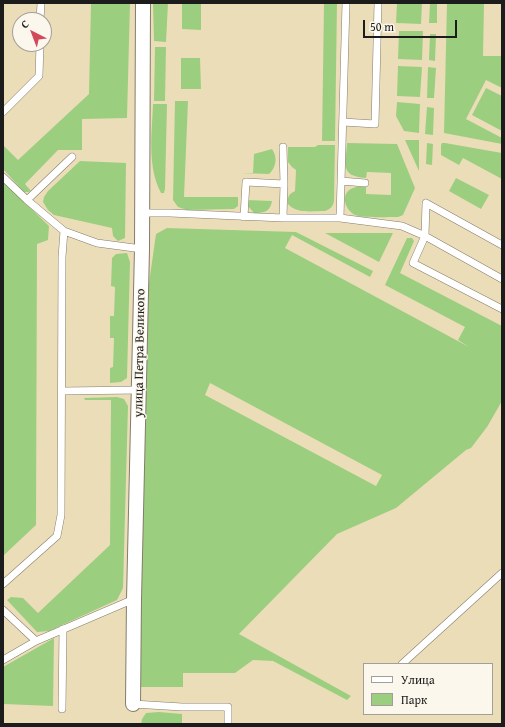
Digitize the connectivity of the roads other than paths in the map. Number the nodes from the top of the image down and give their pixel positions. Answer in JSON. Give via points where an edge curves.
{"nodes":[{"id":1,"x":143,"y":3,"type":"edge"},
{"id":2,"x":346,"y":3,"type":"edge"},
{"id":3,"x":378,"y":3,"type":"edge"},
{"id":4,"x":40,"y":52,"type":"edge"},
{"id":5,"x":3,"y":112,"type":"edge"},
{"id":6,"x":343,"y":122,"type":"junction"},
{"id":7,"x":284,"y":147,"type":"dead end"},
{"id":8,"x":72,"y":157,"type":"dead end"},
{"id":9,"x":3,"y":177,"type":"edge"},
{"id":10,"x":341,"y":181,"type":"junction"},
{"id":11,"x":365,"y":183,"type":"dead end"},
{"id":12,"x":284,"y":184,"type":"junction"},
{"id":13,"x":27,"y":200,"type":"junction"},
{"id":14,"x":142,"y":213,"type":"junction"},
{"id":15,"x":244,"y":217,"type":"junction"},
{"id":16,"x":283,"y":218,"type":"junction"},
{"id":17,"x":340,"y":218,"type":"junction"},
{"id":18,"x":64,"y":231,"type":"junction"},
{"id":19,"x":425,"y":236,"type":"junction"},
{"id":20,"x":502,"y":245,"type":"edge"},
{"id":21,"x":142,"y":249,"type":"junction"},
{"id":22,"x":502,"y":279,"type":"edge"},
{"id":23,"x":502,"y":309,"type":"edge"},
{"id":24,"x":140,"y":390,"type":"junction"},
{"id":25,"x":62,"y":391,"type":"junction"},
{"id":26,"x":502,"y":573,"type":"edge"},
{"id":27,"x":3,"y":584,"type":"edge"},
{"id":28,"x":134,"y":599,"type":"junction"},
{"id":29,"x":3,"y":610,"type":"edge"},
{"id":30,"x":63,"y":629,"type":"junction"},
{"id":31,"x":36,"y":641,"type":"junction"},
{"id":32,"x":3,"y":660,"type":"edge"},
{"id":33,"x":403,"y":663,"type":"edge"},
{"id":34,"x":133,"y":704,"type":"joint"},
{"id":35,"x":62,"y":709,"type":"dead end"},
{"id":36,"x":228,"y":724,"type":"edge"}],
"edges":[{"from":1,"to":14,"type":"street","name":"улица Петра Великого"},
{"from":2,"to":6,"type":"lane"},
{"from":3,"to":6,"type":"lane","via":[[375,124]]},
{"from":4,"to":5,"type":"lane","via":[[39,76]]},
{"from":6,"to":10,"type":"lane"},
{"from":7,"to":12,"type":"lane"},
{"from":8,"to":13,"type":"lane"},
{"from":9,"to":13,"type":"lane"},
{"from":10,"to":11,"type":"lane"},
{"from":10,"to":17,"type":"lane"},
{"from":12,"to":15,"type":"lane","via":[[246,182]]},
{"from":12,"to":16,"type":"lane"},
{"from":13,"to":18,"type":"lane"},
{"from":14,"to":15,"type":"lane"},
{"from":14,"to":21,"type":"street","name":"улица Петра Великого"},
{"from":15,"to":16,"type":"lane"},
{"from":16,"to":17,"type":"lane"},
{"from":17,"to":19,"type":"lane","via":[[402,226]]},
{"from":18,"to":21,"type":"lane","via":[[97,243]]},
{"from":18,"to":25,"type":"lane"},
{"from":19,"to":20,"type":"lane","via":[[426,203]]},
{"from":19,"to":22,"type":"lane"},
{"from":19,"to":23,"type":"lane","via":[[413,263]]},
{"from":21,"to":24,"type":"street","name":"улица Петра Великого"},
{"from":24,"to":25,"type":"lane"},
{"from":24,"to":28,"type":"street","name":"улица Петра Великого"},
{"from":25,"to":27,"type":"lane","via":[[61,515],[56,536]]},
{"from":26,"to":33,"type":"lane"},
{"from":28,"to":30,"type":"lane"},
{"from":28,"to":34,"type":"street","name":"улица Петра Великого"},
{"from":29,"to":31,"type":"lane"},
{"from":30,"to":31,"type":"lane"},
{"from":30,"to":35,"type":"lane"},
{"from":31,"to":32,"type":"lane"},
{"from":34,"to":36,"type":"lane","via":[[228,707]]}]}
